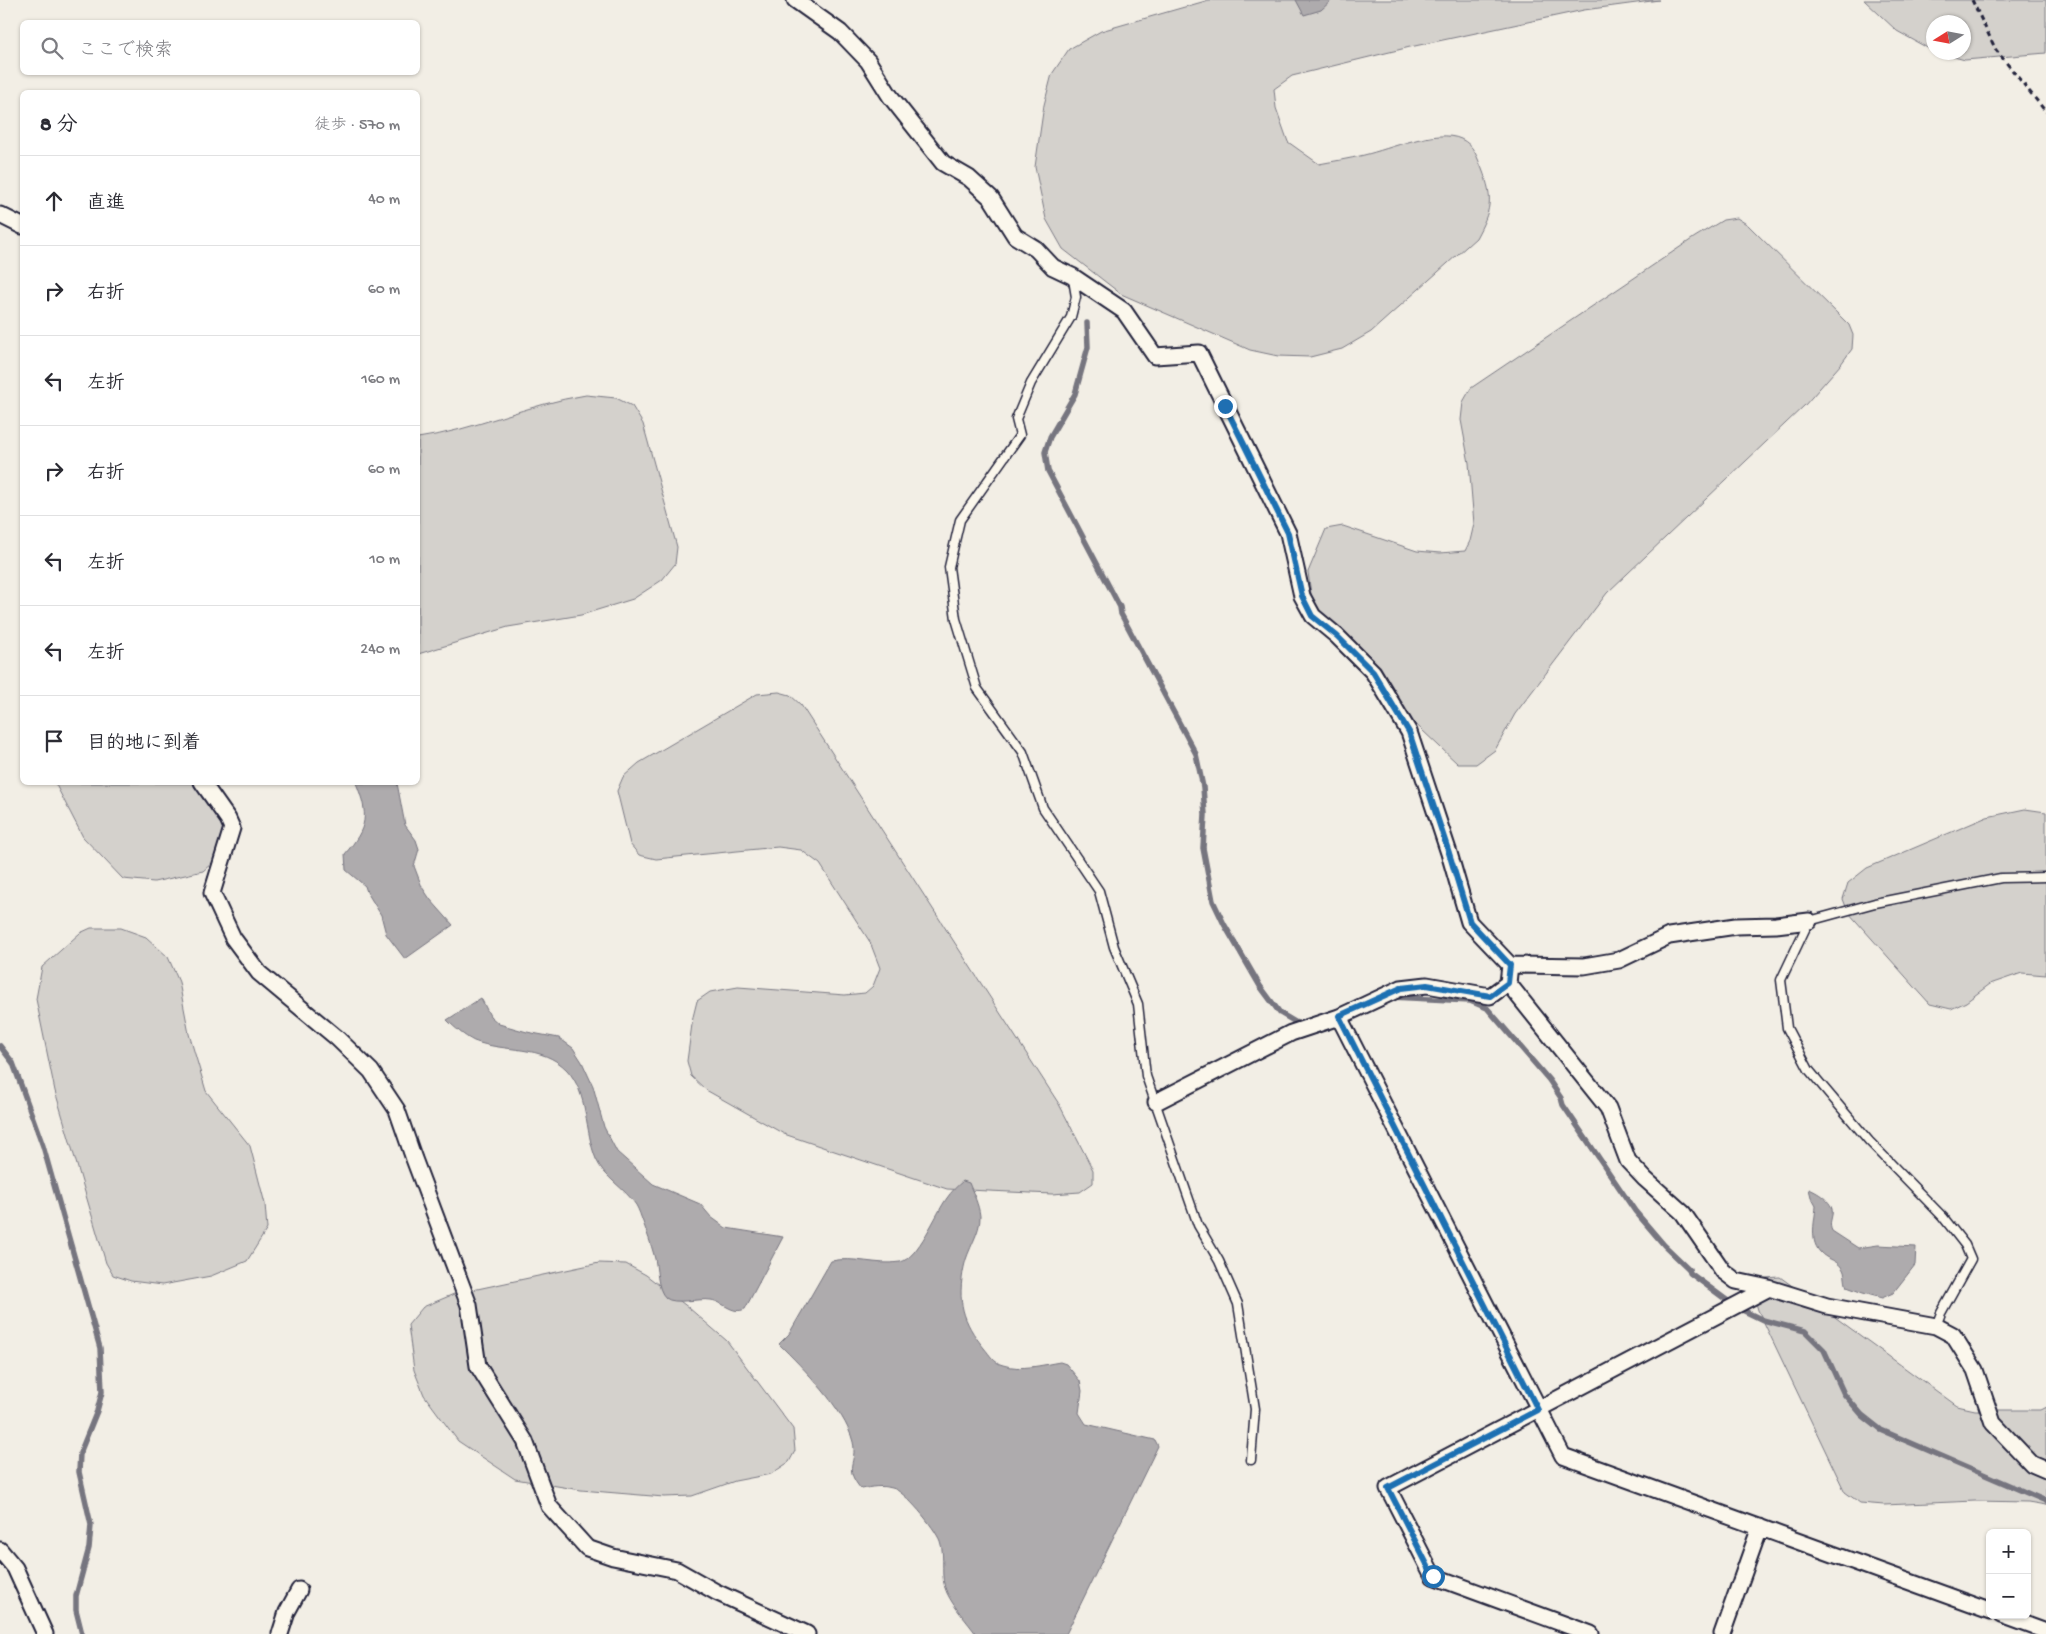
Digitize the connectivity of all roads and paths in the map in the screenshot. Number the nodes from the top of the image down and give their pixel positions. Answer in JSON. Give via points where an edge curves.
{"nodes":[{"id":1,"x":795,"y":0,"type":"edge"},
{"id":2,"x":1972,"y":0,"type":"edge"},
{"id":3,"x":2046,"y":112,"type":"edge"},
{"id":4,"x":0,"y":215,"type":"edge"},
{"id":5,"x":20,"y":225,"type":"edge"},
{"id":6,"x":1072,"y":276,"type":"junction"},
{"id":7,"x":204,"y":785,"type":"edge"},
{"id":8,"x":2046,"y":877,"type":"edge"},
{"id":9,"x":1809,"y":921,"type":"junction"},
{"id":10,"x":1510,"y":965,"type":"junction"},
{"id":11,"x":1508,"y":983,"type":"junction"},
{"id":12,"x":1339,"y":1016,"type":"junction"},
{"id":13,"x":1156,"y":1102,"type":"junction"},
{"id":14,"x":1770,"y":1288,"type":"junction"},
{"id":15,"x":1936,"y":1326,"type":"junction"},
{"id":16,"x":1538,"y":1410,"type":"junction"},
{"id":17,"x":1251,"y":1460,"type":"dead end"},
{"id":18,"x":2046,"y":1470,"type":"edge"},
{"id":19,"x":1760,"y":1527,"type":"junction"},
{"id":20,"x":0,"y":1550,"type":"edge"},
{"id":21,"x":299,"y":1590,"type":"dead end"},
{"id":22,"x":1986,"y":1610,"type":"edge"},
{"id":23,"x":2013,"y":1619,"type":"edge"},
{"id":24,"x":2046,"y":1631,"type":"edge"},
{"id":25,"x":45,"y":1634,"type":"edge"},
{"id":26,"x":280,"y":1634,"type":"edge"},
{"id":27,"x":806,"y":1634,"type":"edge"},
{"id":28,"x":1591,"y":1634,"type":"edge"},
{"id":29,"x":1722,"y":1634,"type":"edge"}],
"edges":[{"from":1,"to":6,"type":"street","via":[[840,32],[868,60],[890,96],[943,163],[969,178],[991,198],[1015,236],[1036,249],[1053,267]]},
{"from":2,"to":3,"type":"path","via":[[1996,50]]},
{"from":4,"to":5,"type":"street"},
{"from":6,"to":10,"type":"street","via":[[1124,311],[1155,356],[1199,353],[1288,533],[1302,596],[1312,616],[1373,672],[1409,732],[1470,922]]},
{"from":6,"to":13,"type":"lane","via":[[1076,297],[1071,317],[1031,383],[1016,419],[1020,434],[960,520],[949,567],[956,619],[977,688],[1023,752],[1043,808],[1099,890],[1114,947],[1138,1004],[1146,1076]]},
{"from":7,"to":27,"type":"street","via":[[232,828],[212,894],[233,938],[259,974],[337,1038],[370,1071],[397,1110],[469,1305],[478,1366],[525,1441],[549,1506],[587,1548],[613,1557],[677,1570]]},
{"from":8,"to":9,"type":"lane","via":[[2001,878],[1875,903]]},
{"from":9,"to":10,"type":"street","via":[[1776,926],[1736,926],[1669,936],[1619,960],[1584,966]]},
{"from":9,"to":15,"type":"lane","via":[[1781,980],[1787,1028],[1809,1070],[1869,1142],[1943,1216],[1965,1245],[1971,1259]]},
{"from":10,"to":11,"type":"street"},
{"from":11,"to":12,"type":"street","via":[[1490,996],[1427,985],[1401,988]]},
{"from":11,"to":14,"type":"street","via":[[1608,1108],[1628,1161],[1683,1213],[1723,1271],[1736,1281]]},
{"from":12,"to":13,"type":"street","via":[[1291,1033]]},
{"from":12,"to":16,"type":"street"},
{"from":13,"to":17,"type":"lane","via":[[1198,1225],[1238,1304],[1255,1409]]},
{"from":14,"to":15,"type":"street","via":[[1827,1306]]},
{"from":14,"to":16,"type":"street"},
{"from":15,"to":18,"type":"street","via":[[1953,1335],[1975,1370],[1993,1423],[2032,1464]]},
{"from":16,"to":19,"type":"street","via":[[1563,1456]]},
{"from":16,"to":28,"type":"street","via":[[1388,1488],[1433,1576]]},
{"from":19,"to":22,"type":"street"},
{"from":19,"to":29,"type":"street"},
{"from":20,"to":25,"type":"street","via":[[15,1568]]},
{"from":21,"to":26,"type":"street","via":[[286,1612]]},
{"from":23,"to":24,"type":"street"}]}
